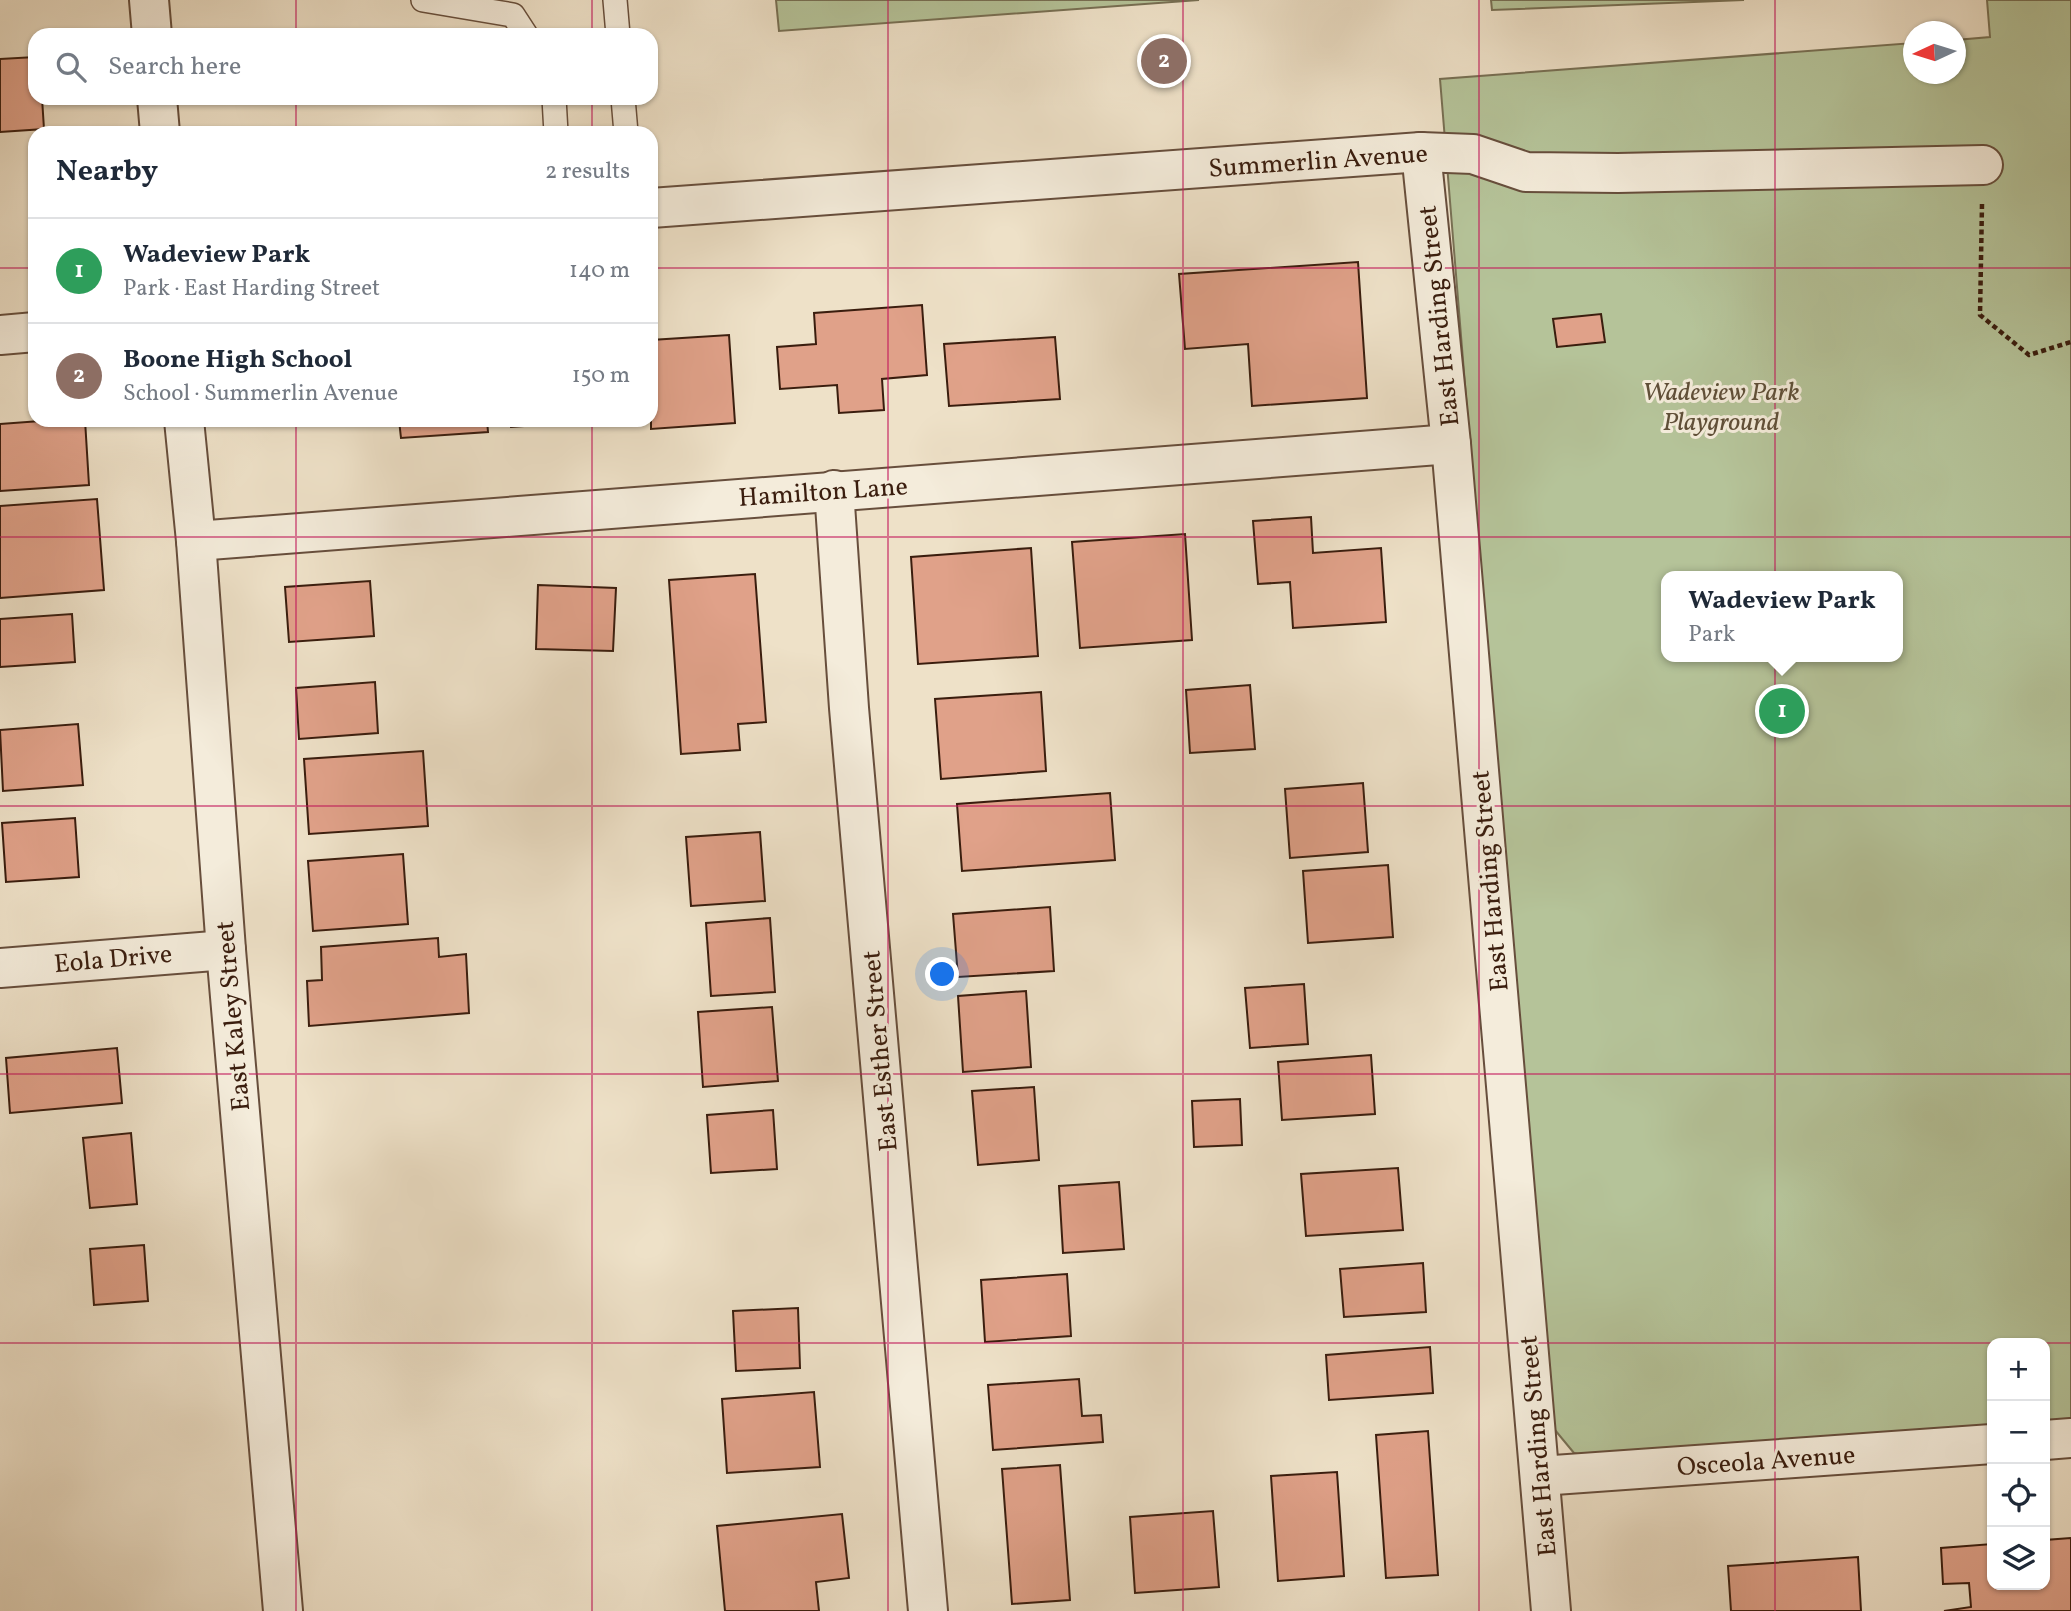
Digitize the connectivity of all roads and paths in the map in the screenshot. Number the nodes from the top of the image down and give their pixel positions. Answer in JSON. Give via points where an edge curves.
{"nodes":[{"id":1,"x":149,"y":0,"type":"edge"},
{"id":2,"x":426,"y":0,"type":"edge"},
{"id":3,"x":615,"y":0,"type":"edge"},
{"id":4,"x":151,"y":28,"type":"edge"},
{"id":5,"x":521,"y":28,"type":"edge"},
{"id":6,"x":617,"y":28,"type":"edge"},
{"id":7,"x":158,"y":105,"type":"edge"},
{"id":8,"x":554,"y":105,"type":"edge"},
{"id":9,"x":624,"y":105,"type":"edge"},
{"id":10,"x":159,"y":126,"type":"edge"},
{"id":11,"x":556,"y":126,"type":"edge"},
{"id":12,"x":625,"y":126,"type":"edge"},
{"id":13,"x":1421,"y":152,"type":"junction"},
{"id":14,"x":1983,"y":165,"type":"joint"},
{"id":15,"x":658,"y":207,"type":"edge"},
{"id":16,"x":28,"y":333,"type":"edge"},
{"id":17,"x":0,"y":335,"type":"edge"},
{"id":18,"x":2071,"y":342,"type":"edge"},
{"id":19,"x":185,"y":427,"type":"edge"},
{"id":20,"x":1451,"y":444,"type":"junction"},
{"id":21,"x":834,"y":490,"type":"junction"},
{"id":22,"x":195,"y":541,"type":"junction"},
{"id":23,"x":226,"y":950,"type":"junction"},
{"id":24,"x":0,"y":968,"type":"edge"},
{"id":25,"x":2071,"y":1438,"type":"edge"},
{"id":26,"x":2050,"y":1440,"type":"edge"},
{"id":27,"x":1987,"y":1444,"type":"edge"},
{"id":28,"x":1540,"y":1476,"type":"junction"},
{"id":29,"x":274,"y":1610,"type":"edge"},
{"id":30,"x":928,"y":1611,"type":"edge"},
{"id":31,"x":1551,"y":1611,"type":"edge"}],
"edges":[{"from":1,"to":4,"type":"street"},
{"from":2,"to":5,"type":"lane","via":[[513,15]]},
{"from":3,"to":6,"type":"lane"},
{"from":7,"to":10,"type":"street"},
{"from":8,"to":11,"type":"lane"},
{"from":9,"to":12,"type":"lane"},
{"from":13,"to":14,"type":"street","name":"Summerlin Avenue","via":[[1473,154],[1526,172]]},
{"from":13,"to":15,"type":"street","name":"Summerlin Avenue"},
{"from":13,"to":20,"type":"street","name":"East Harding Street"},
{"from":14,"to":18,"type":"path","via":[[1980,315],[2029,355]]},
{"from":16,"to":17,"type":"street"},
{"from":19,"to":22,"type":"street","name":"East Kaley Street"},
{"from":20,"to":21,"type":"street","name":"Hamilton Lane"},
{"from":20,"to":28,"type":"street","name":"East Harding Street"},
{"from":21,"to":22,"type":"street","name":"Hamilton Lane"},
{"from":21,"to":30,"type":"street","name":"East Esther Street"},
{"from":22,"to":23,"type":"street","name":"East Kaley Street"},
{"from":23,"to":24,"type":"street","name":"Eola Drive"},
{"from":23,"to":29,"type":"street","name":"East Kaley Street"},
{"from":25,"to":26,"type":"street"},
{"from":27,"to":28,"type":"street","name":"Osceola Avenue"},
{"from":28,"to":31,"type":"street","name":"East Harding Street"}]}
